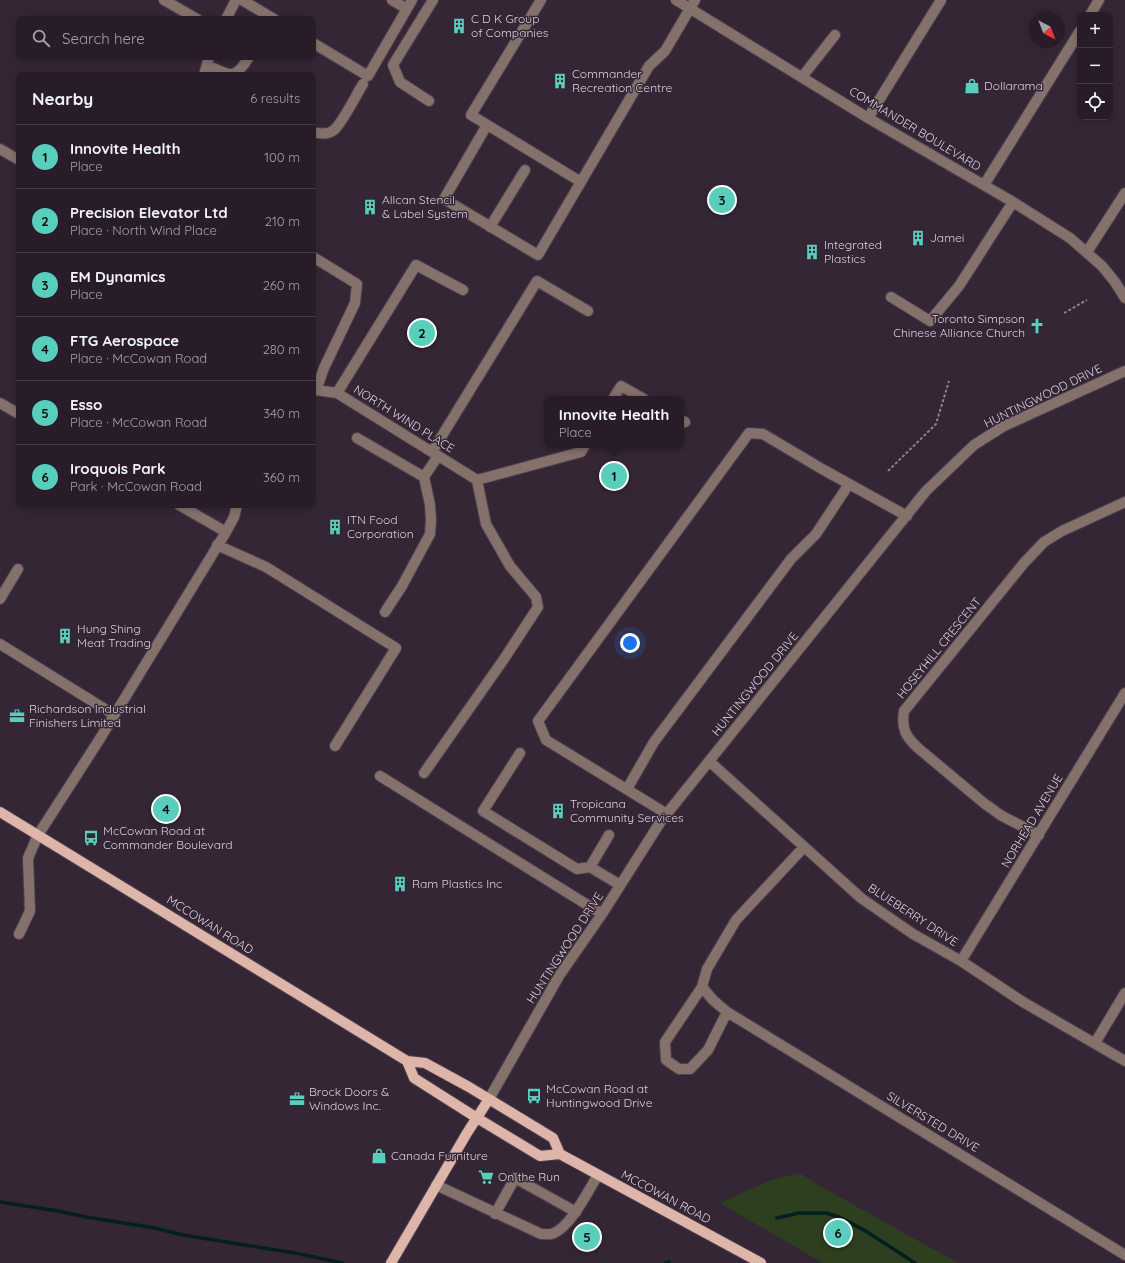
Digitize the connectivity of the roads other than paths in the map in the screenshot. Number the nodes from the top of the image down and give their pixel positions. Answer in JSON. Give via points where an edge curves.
{"nodes":[{"id":1,"x":164,"y":0,"type":"edge"},
{"id":2,"x":236,"y":0,"type":"edge"},
{"id":3,"x":242,"y":0,"type":"edge"},
{"id":4,"x":392,"y":0,"type":"edge"},
{"id":5,"x":433,"y":0,"type":"edge"},
{"id":6,"x":540,"y":0,"type":"edge"},
{"id":7,"x":676,"y":0,"type":"edge"},
{"id":8,"x":941,"y":0,"type":"edge"},
{"id":9,"x":1099,"y":0,"type":"edge"},
{"id":10,"x":178,"y":3,"type":"edge"},
{"id":11,"x":410,"y":4,"type":"edge"},
{"id":12,"x":692,"y":4,"type":"edge"},
{"id":13,"x":1092,"y":12,"type":"edge"},
{"id":14,"x":193,"y":16,"type":"edge"},
{"id":15,"x":230,"y":16,"type":"edge"},
{"id":16,"x":267,"y":16,"type":"edge"},
{"id":17,"x":835,"y":35,"type":"dead end"},
{"id":18,"x":1077,"y":36,"type":"edge"},
{"id":19,"x":316,"y":45,"type":"edge"},
{"id":20,"x":248,"y":60,"type":"edge"},
{"id":21,"x":206,"y":66,"type":"edge"},
{"id":22,"x":221,"y":72,"type":"edge"},
{"id":23,"x":238,"y":72,"type":"edge"},
{"id":24,"x":802,"y":77,"type":"junction"},
{"id":25,"x":363,"y":84,"type":"dead end"},
{"id":26,"x":429,"y":101,"type":"dead end"},
{"id":27,"x":868,"y":118,"type":"junction"},
{"id":28,"x":487,"y":125,"type":"junction"},
{"id":29,"x":316,"y":132,"type":"edge"},
{"id":30,"x":0,"y":149,"type":"edge"},
{"id":31,"x":16,"y":158,"type":"edge"},
{"id":32,"x":525,"y":170,"type":"dead end"},
{"id":33,"x":581,"y":182,"type":"junction"},
{"id":34,"x":984,"y":185,"type":"junction"},
{"id":35,"x":1124,"y":197,"type":"edge"},
{"id":36,"x":1013,"y":202,"type":"junction"},
{"id":37,"x":490,"y":226,"type":"junction"},
{"id":38,"x":1087,"y":252,"type":"junction"},
{"id":39,"x":316,"y":259,"type":"edge"},
{"id":40,"x":463,"y":290,"type":"dead end"},
{"id":41,"x":891,"y":297,"type":"dead end"},
{"id":42,"x":1125,"y":298,"type":"edge"},
{"id":43,"x":588,"y":311,"type":"dead end"},
{"id":44,"x":1125,"y":371,"type":"edge"},
{"id":45,"x":316,"y":386,"type":"edge"},
{"id":46,"x":316,"y":390,"type":"edge"},
{"id":47,"x":337,"y":393,"type":"junction"},
{"id":48,"x":615,"y":396,"type":"edge"},
{"id":49,"x":639,"y":396,"type":"edge"},
{"id":50,"x":0,"y":403,"type":"edge"},
{"id":51,"x":16,"y":412,"type":"edge"},
{"id":52,"x":357,"y":438,"type":"dead end"},
{"id":53,"x":583,"y":448,"type":"edge"},
{"id":54,"x":435,"y":454,"type":"junction"},
{"id":55,"x":424,"y":477,"type":"junction"},
{"id":56,"x":478,"y":480,"type":"junction"},
{"id":57,"x":849,"y":484,"type":"junction"},
{"id":58,"x":1125,"y":502,"type":"edge"},
{"id":59,"x":184,"y":508,"type":"edge"},
{"id":60,"x":236,"y":508,"type":"edge"},
{"id":61,"x":907,"y":516,"type":"junction"},
{"id":62,"x":226,"y":532,"type":"junction"},
{"id":63,"x":217,"y":545,"type":"junction"},
{"id":64,"x":18,"y":569,"type":"dead end"},
{"id":65,"x":0,"y":599,"type":"edge"},
{"id":66,"x":385,"y":612,"type":"dead end"},
{"id":67,"x":0,"y":644,"type":"edge"},
{"id":68,"x":1125,"y":693,"type":"edge"},
{"id":69,"x":113,"y":714,"type":"junction"},
{"id":70,"x":334,"y":746,"type":"dead end"},
{"id":71,"x":520,"y":753,"type":"dead end"},
{"id":72,"x":709,"y":762,"type":"junction"},
{"id":73,"x":424,"y":774,"type":"dead end"},
{"id":74,"x":380,"y":776,"type":"dead end"},
{"id":75,"x":626,"y":789,"type":"junction"},
{"id":76,"x":0,"y":812,"type":"edge"},
{"id":77,"x":667,"y":814,"type":"junction"},
{"id":78,"x":38,"y":835,"type":"junction"},
{"id":79,"x":608,"y":835,"type":"dead end"},
{"id":80,"x":1039,"y":835,"type":"junction"},
{"id":81,"x":804,"y":847,"type":"junction"},
{"id":82,"x":590,"y":867,"type":"junction"},
{"id":83,"x":620,"y":885,"type":"junction"},
{"id":84,"x":602,"y":914,"type":"junction"},
{"id":85,"x":20,"y":934,"type":"dead end"},
{"id":86,"x":961,"y":961,"type":"junction"},
{"id":87,"x":702,"y":987,"type":"junction"},
{"id":88,"x":1125,"y":993,"type":"edge"},
{"id":89,"x":728,"y":1012,"type":"junction"},
{"id":90,"x":1094,"y":1043,"type":"junction"},
{"id":91,"x":407,"y":1061,"type":"junction"},
{"id":92,"x":1125,"y":1061,"type":"edge"},
{"id":93,"x":489,"y":1099,"type":"junction"},
{"id":94,"x":477,"y":1118,"type":"junction"},
{"id":95,"x":560,"y":1154,"type":"junction"},
{"id":96,"x":598,"y":1175,"type":"junction"},
{"id":97,"x":436,"y":1185,"type":"junction"},
{"id":98,"x":576,"y":1212,"type":"junction"},
{"id":99,"x":495,"y":1214,"type":"junction"},
{"id":100,"x":1125,"y":1255,"type":"edge"},
{"id":101,"x":391,"y":1263,"type":"edge"},
{"id":102,"x":761,"y":1263,"type":"edge"}],
"edges":[{"from":1,"to":10,"type":"street"},
{"from":2,"to":15,"type":"street"},
{"from":3,"to":16,"type":"street"},
{"from":4,"to":11,"type":"street"},
{"from":5,"to":26,"type":"street","via":[[393,65],[400,82]]},
{"from":6,"to":28,"type":"street","via":[[470,115]]},
{"from":7,"to":12,"type":"street","name":"COMMANDER BOULEVARD"},
{"from":8,"to":27,"type":"street"},
{"from":9,"to":13,"type":"street"},
{"from":10,"to":14,"type":"street"},
{"from":11,"to":19,"type":"street","via":[[368,76]]},
{"from":12,"to":24,"type":"street","name":"COMMANDER BOULEVARD"},
{"from":12,"to":33,"type":"street","via":[[665,51],[649,66]]},
{"from":17,"to":24,"type":"street"},
{"from":18,"to":34,"type":"street"},
{"from":20,"to":23,"type":"street"},
{"from":21,"to":22,"type":"street"},
{"from":24,"to":27,"type":"street","name":"COMMANDER BOULEVARD"},
{"from":25,"to":29,"type":"street","via":[[340,124],[326,134]]},
{"from":27,"to":34,"type":"street","name":"COMMANDER BOULEVARD"},
{"from":28,"to":33,"type":"street"},
{"from":28,"to":37,"type":"street","via":[[444,199]]},
{"from":30,"to":31,"type":"street"},
{"from":32,"to":37,"type":"street"},
{"from":33,"to":37,"type":"street","via":[[538,256]]},
{"from":34,"to":36,"type":"street","name":"COMMANDER BOULEVARD"},
{"from":35,"to":38,"type":"street"},
{"from":36,"to":38,"type":"street","name":"COMMANDER BOULEVARD","via":[[1070,238]]},
{"from":36,"to":41,"type":"street","via":[[959,286],[930,321]]},
{"from":38,"to":42,"type":"street","name":"COMMANDER BOULEVARD","via":[[1102,266]]},
{"from":39,"to":45,"type":"street","via":[[357,284],[355,303]]},
{"from":40,"to":47,"type":"street","via":[[416,265]]},
{"from":43,"to":54,"type":"street","via":[[537,281]]},
{"from":44,"to":61,"type":"street","name":"HUNTINGWOOD DRIVE","via":[[1004,426],[974,445],[926,491]]},
{"from":46,"to":47,"type":"street","name":"NORTH WIND PLACE"},
{"from":47,"to":54,"type":"street","name":"NORTH WIND PLACE"},
{"from":48,"to":49,"type":"street","via":[[621,386]]},
{"from":50,"to":51,"type":"street"},
{"from":52,"to":55,"type":"street"},
{"from":53,"to":56,"type":"street","via":[[580,452]]},
{"from":54,"to":55,"type":"street"},
{"from":54,"to":56,"type":"street","name":"NORTH WIND PLACE"},
{"from":55,"to":66,"type":"street","via":[[430,505],[430,534]]},
{"from":56,"to":73,"type":"street","via":[[486,524],[510,566],[536,597],[538,607]]},
{"from":57,"to":61,"type":"street"},
{"from":57,"to":75,"type":"street","via":[[816,534],[791,559],[654,742]]},
{"from":57,"to":75,"type":"street","via":[[763,434],[749,433],[658,556],[538,721],[546,740]]},
{"from":58,"to":80,"type":"street","name":"HOSEYHILL CRESCENT","via":[[1044,542],[1024,563],[904,712],[902,722],[908,739],[985,804]]},
{"from":59,"to":62,"type":"street"},
{"from":60,"to":62,"type":"street"},
{"from":61,"to":72,"type":"street","name":"HUNTINGWOOD DRIVE"},
{"from":62,"to":63,"type":"street"},
{"from":63,"to":69,"type":"street"},
{"from":63,"to":70,"type":"street","via":[[266,567],[396,648]]},
{"from":64,"to":65,"type":"street"},
{"from":67,"to":69,"type":"street"},
{"from":68,"to":80,"type":"street","name":"NORHEAD AVENUE"},
{"from":69,"to":78,"type":"street"},
{"from":71,"to":82,"type":"street","via":[[483,811],[577,869]]},
{"from":72,"to":77,"type":"street","name":"HUNTINGWOOD DRIVE"},
{"from":72,"to":81,"type":"street","name":"BLUEBERRY DRIVE"},
{"from":74,"to":84,"type":"street"},
{"from":75,"to":77,"type":"street"},
{"from":76,"to":78,"type":"main road","name":"MCCOWAN ROAD"},
{"from":77,"to":83,"type":"street","name":"HUNTINGWOOD DRIVE"},
{"from":78,"to":85,"type":"street","via":[[28,858],[30,911]]},
{"from":78,"to":91,"type":"main road","name":"MCCOWAN ROAD"},
{"from":79,"to":82,"type":"street"},
{"from":80,"to":86,"type":"street","name":"NORHEAD AVENUE"},
{"from":81,"to":86,"type":"street","name":"BLUEBERRY DRIVE","via":[[861,898],[913,934]]},
{"from":81,"to":87,"type":"street","via":[[736,920],[707,970]]},
{"from":82,"to":83,"type":"street"},
{"from":83,"to":84,"type":"street","name":"HUNTINGWOOD DRIVE"},
{"from":84,"to":93,"type":"street","name":"HUNTINGWOOD DRIVE","via":[[559,976]]},
{"from":86,"to":90,"type":"street","name":"BLUEBERRY DRIVE","via":[[1023,1002]]},
{"from":87,"to":89,"type":"street","name":"SILVERSTED DRIVE"},
{"from":87,"to":89,"type":"street","via":[[665,1042],[666,1060],[679,1068],[690,1069],[708,1050]]},
{"from":88,"to":90,"type":"street"},
{"from":89,"to":100,"type":"street","name":"SILVERSTED DRIVE"},
{"from":90,"to":92,"type":"street","name":"BLUEBERRY DRIVE"},
{"from":91,"to":93,"type":"main road","name":"MCCOWAN ROAD","via":[[425,1063]]},
{"from":91,"to":94,"type":"main road","via":[[414,1078]]},
{"from":93,"to":94,"type":"main road"},
{"from":93,"to":95,"type":"main road","name":"MCCOWAN ROAD","via":[[553,1138]]},
{"from":94,"to":95,"type":"main road","via":[[540,1156]]},
{"from":94,"to":97,"type":"main road"},
{"from":95,"to":96,"type":"main road","name":"MCCOWAN ROAD"},
{"from":96,"to":98,"type":"street"},
{"from":96,"to":102,"type":"main road","name":"MCCOWAN ROAD"},
{"from":97,"to":99,"type":"street"},
{"from":97,"to":101,"type":"main road"},
{"from":98,"to":99,"type":"street","via":[[554,1234],[541,1234]]},
{"from":98,"to":99,"type":"street","via":[[515,1178]]}]}
